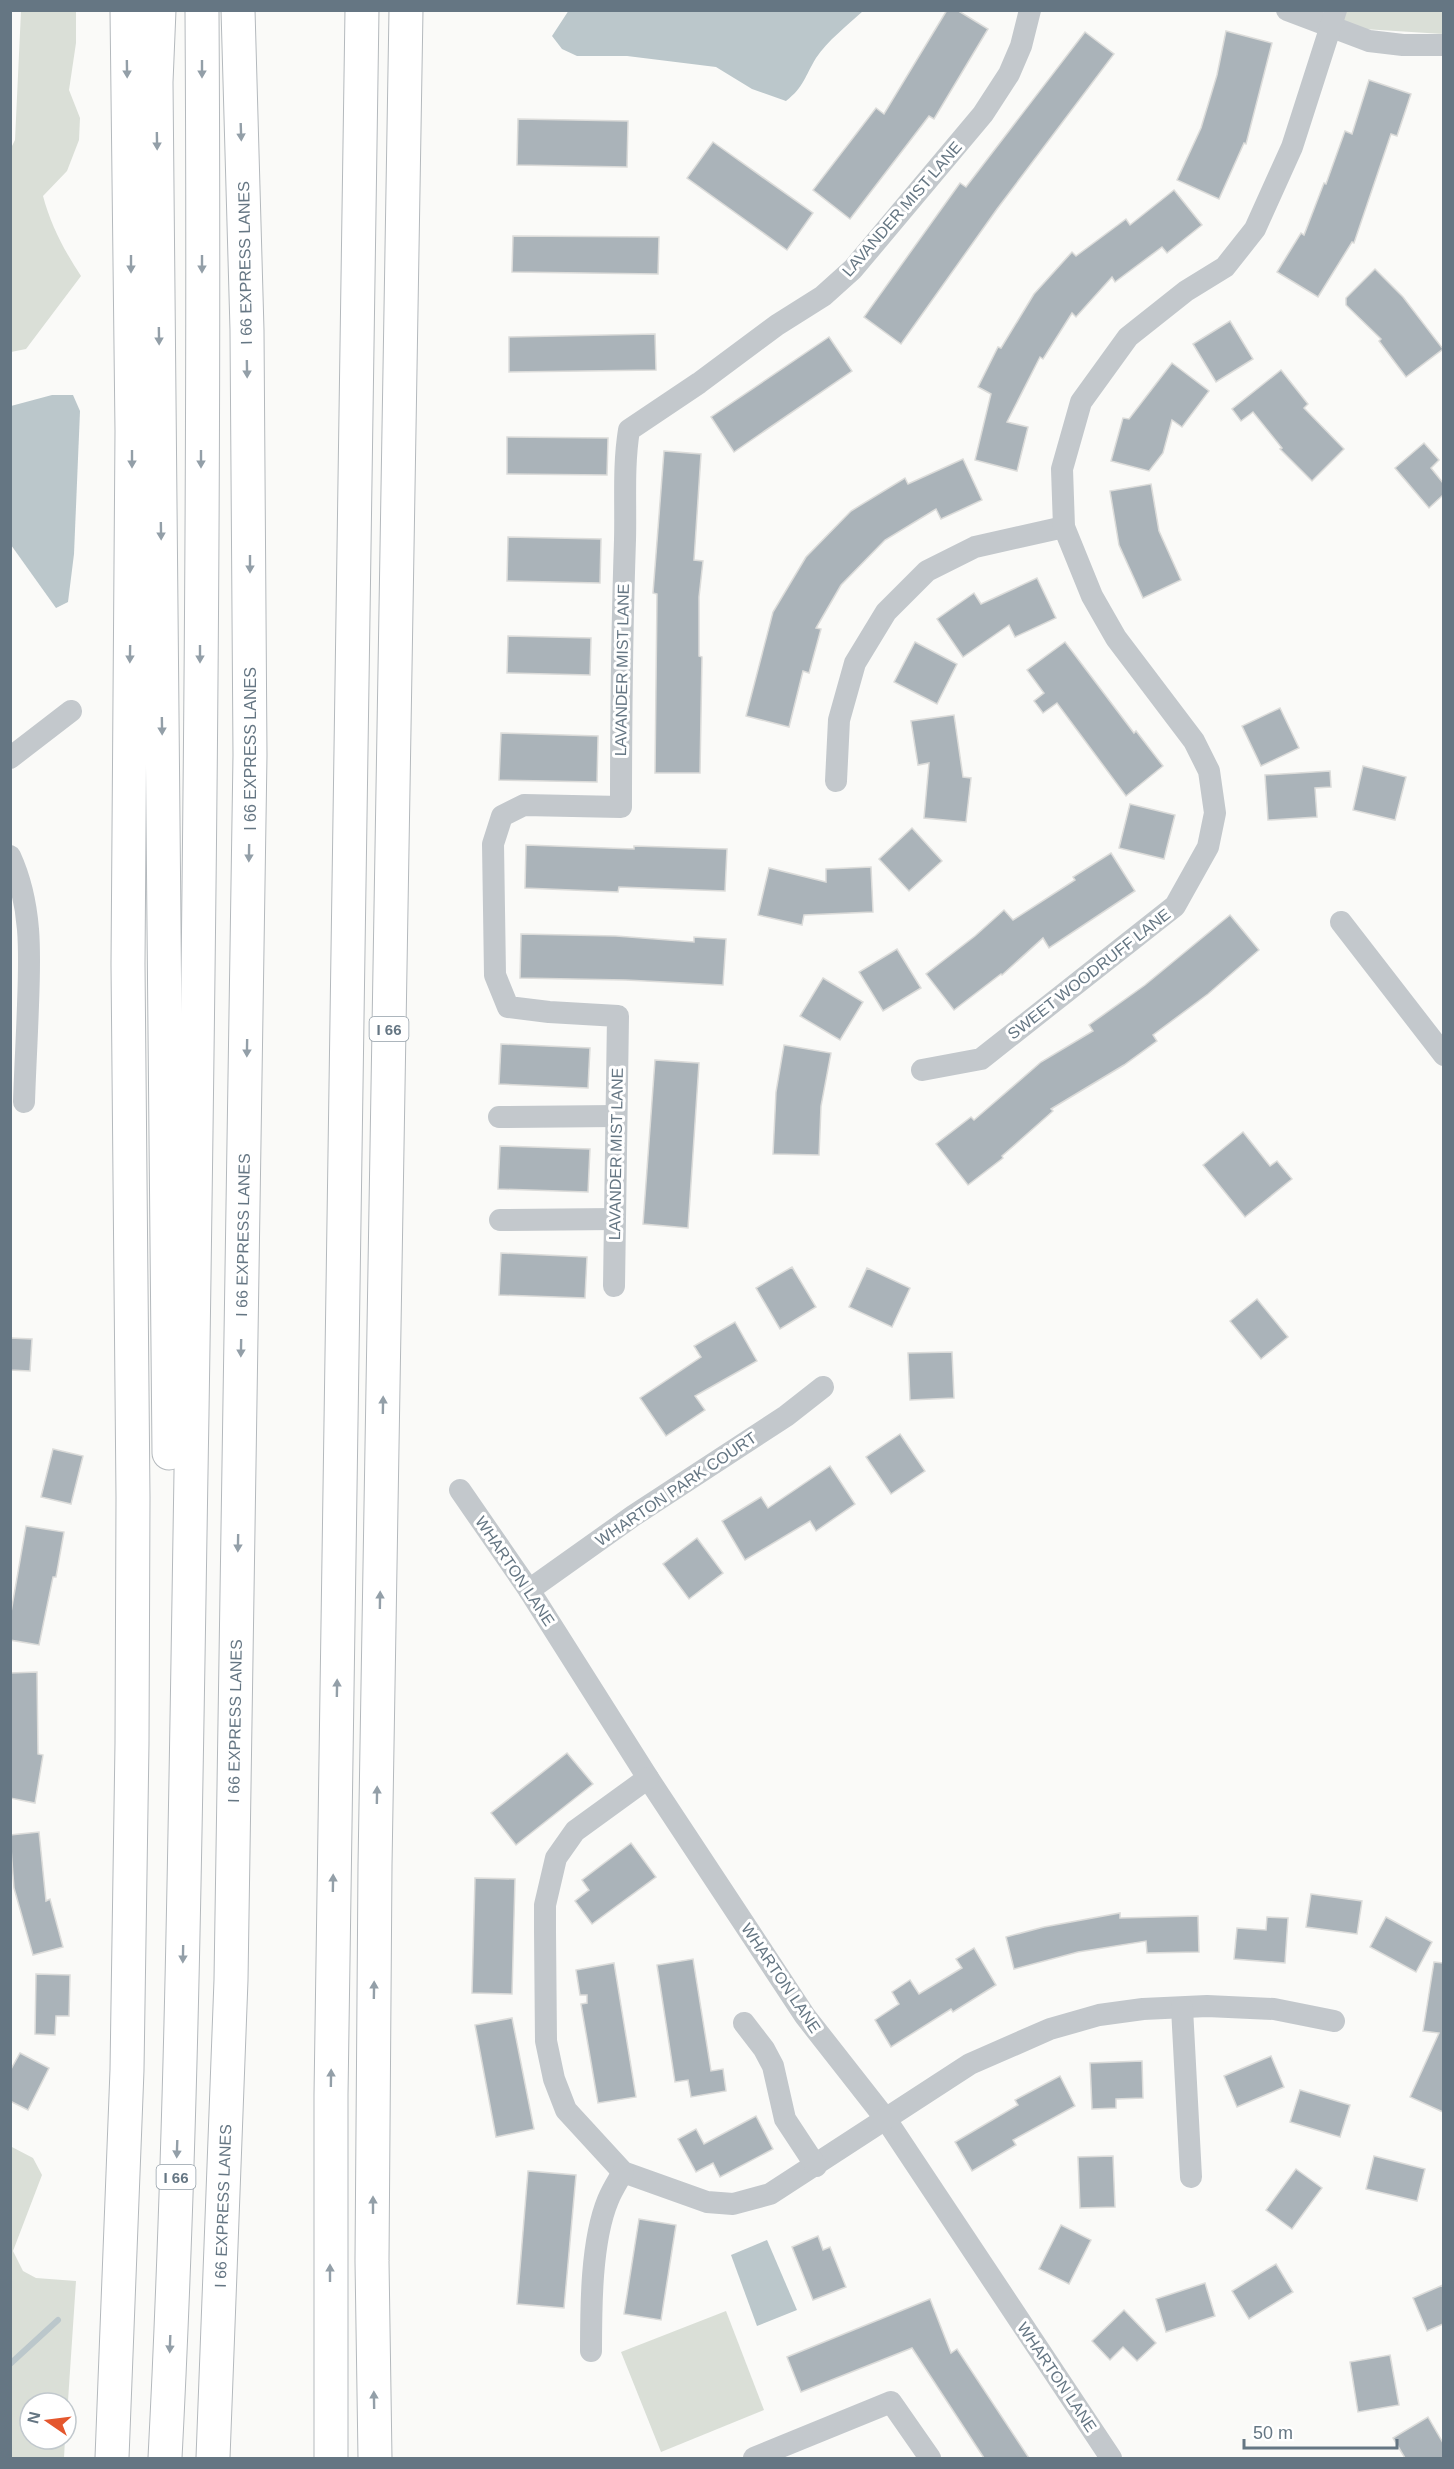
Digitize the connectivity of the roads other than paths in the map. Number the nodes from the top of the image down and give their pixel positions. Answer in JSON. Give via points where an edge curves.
{"nodes":[{"id":1,"x":127,"y":10,"type":"edge"},
{"id":2,"x":159,"y":10,"type":"edge"},
{"id":3,"x":202,"y":10,"type":"edge"},
{"id":4,"x":238,"y":10,"type":"edge"},
{"id":5,"x":362,"y":10,"type":"edge"},
{"id":6,"x":406,"y":10,"type":"edge"},
{"id":7,"x":1030,"y":10,"type":"edge"},
{"id":8,"x":1287,"y":10,"type":"edge"},
{"id":9,"x":1334,"y":19,"type":"edge"},
{"id":10,"x":1443,"y":45,"type":"edge"},
{"id":11,"x":1064,"y":527,"type":"junction"},
{"id":12,"x":71,"y":711,"type":"dead end"},
{"id":13,"x":10,"y":758,"type":"edge"},
{"id":14,"x":836,"y":781,"type":"dead end"},
{"id":15,"x":10,"y":856,"type":"edge"},
{"id":16,"x":1341,"y":922,"type":"dead end"},
{"id":17,"x":1443,"y":1055,"type":"edge"},
{"id":18,"x":922,"y":1070,"type":"dead end"},
{"id":19,"x":24,"y":1102,"type":"dead end"},
{"id":20,"x":616,"y":1116,"type":"junction"},
{"id":21,"x":499,"y":1117,"type":"dead end"},
{"id":22,"x":615,"y":1219,"type":"junction"},
{"id":23,"x":500,"y":1220,"type":"dead end"},
{"id":24,"x":614,"y":1286,"type":"dead end"},
{"id":25,"x":823,"y":1387,"type":"dead end"},
{"id":26,"x":460,"y":1490,"type":"dead end"},
{"id":27,"x":530,"y":1590,"type":"junction"},
{"id":28,"x":648,"y":1778,"type":"junction"},
{"id":29,"x":184,"y":1895,"type":"junction"},
{"id":30,"x":1182,"y":2008,"type":"junction"},
{"id":31,"x":1334,"y":2021,"type":"dead end"},
{"id":32,"x":744,"y":2023,"type":"dead end"},
{"id":33,"x":885,"y":2118,"type":"junction"},
{"id":34,"x":816,"y":2166,"type":"junction"},
{"id":35,"x":623,"y":2172,"type":"junction"},
{"id":36,"x":1191,"y":2177,"type":"dead end"},
{"id":37,"x":329,"y":2331,"type":"junction"},
{"id":38,"x":591,"y":2351,"type":"dead end"},
{"id":39,"x":112,"y":2458,"type":"edge"},
{"id":40,"x":165,"y":2458,"type":"edge"},
{"id":41,"x":213,"y":2458,"type":"edge"},
{"id":42,"x":319,"y":2458,"type":"edge"},
{"id":43,"x":331,"y":2458,"type":"edge"},
{"id":44,"x":375,"y":2458,"type":"edge"},
{"id":45,"x":753,"y":2458,"type":"edge"},
{"id":46,"x":930,"y":2458,"type":"edge"},
{"id":47,"x":1111,"y":2458,"type":"edge"}],
"edges":[{"from":1,"to":39,"type":"highway","one_way":true,"via":[[132,431],[128,963],[132,1731],[127,2070]]},
{"from":2,"to":29,"type":"highway","one_way":true,"via":[[156,82],[170,1518]]},
{"from":3,"to":29,"type":"highway","number":"I 66","one_way":true,"via":[[198,1040]]},
{"from":4,"to":41,"type":"highway","name":"I 66 EXPRESS LANES","one_way":true,"via":[[247,365],[250,755],[231,1980]]},
{"from":37,"to":5,"type":"highway","one_way":true},
{"from":44,"to":6,"type":"highway","number":"I 66","one_way":true,"via":[[375,1878]]},
{"from":7,"to":20,"type":"street","name":"LAVANDER MIST LANE","via":[[1009,74],[983,114],[853,269],[823,296],[629,430],[624,460],[621,807],[524,805],[502,816],[493,844],[495,975],[508,1007],[618,1016]]},
{"from":8,"to":9,"type":"street"},
{"from":9,"to":10,"type":"street","via":[[1369,41]]},
{"from":9,"to":11,"type":"street","name":"SWEET WOODRUFF LANE","via":[[1292,147],[1255,229],[1225,267],[1186,291],[1128,337],[1081,402],[1062,469]]},
{"from":11,"to":14,"type":"street","via":[[975,547],[927,571],[886,612],[855,663],[839,720]]},
{"from":11,"to":18,"type":"street","name":"SWEET WOODRUFF LANE","via":[[1092,596],[1116,638],[1194,741],[1209,771],[1215,813],[1209,843],[1175,906],[981,1059]]},
{"from":12,"to":13,"type":"street"},
{"from":15,"to":19,"type":"street","via":[[26,901],[30,951]]},
{"from":16,"to":17,"type":"street"},
{"from":20,"to":21,"type":"street"},
{"from":20,"to":22,"type":"street","name":"LAVANDER MIST LANE"},
{"from":22,"to":23,"type":"street"},
{"from":22,"to":24,"type":"street","name":"LAVANDER MIST LANE"},
{"from":25,"to":27,"type":"street","name":"WHARTON PARK COURT"},
{"from":26,"to":27,"type":"street","name":"WHARTON LANE"},
{"from":27,"to":28,"type":"street","name":"WHARTON LANE"},
{"from":28,"to":33,"type":"street","name":"WHARTON LANE","via":[[805,2016]]},
{"from":28,"to":35,"type":"street","via":[[575,1831],[556,1858],[546,1905],[546,2041],[554,2079],[566,2110]]},
{"from":29,"to":40,"type":"highway","number":"I 66","one_way":true},
{"from":30,"to":31,"type":"street","via":[[1234,2005],[1298,2012]]},
{"from":30,"to":33,"type":"street","via":[[1143,2008],[1099,2015],[1050,2029],[970,2064]]},
{"from":30,"to":36,"type":"street"},
{"from":32,"to":34,"type":"street","via":[[776,2076],[785,2119]]},
{"from":33,"to":34,"type":"street"},
{"from":33,"to":47,"type":"street","name":"WHARTON LANE"},
{"from":34,"to":35,"type":"street","via":[[771,2194],[732,2204],[707,2202]]},
{"from":35,"to":38,"type":"street","via":[[607,2200],[598,2235]]},
{"from":37,"to":42,"type":"highway"},
{"from":37,"to":43,"type":"highway"},
{"from":45,"to":46,"type":"street","via":[[891,2402]]}]}
